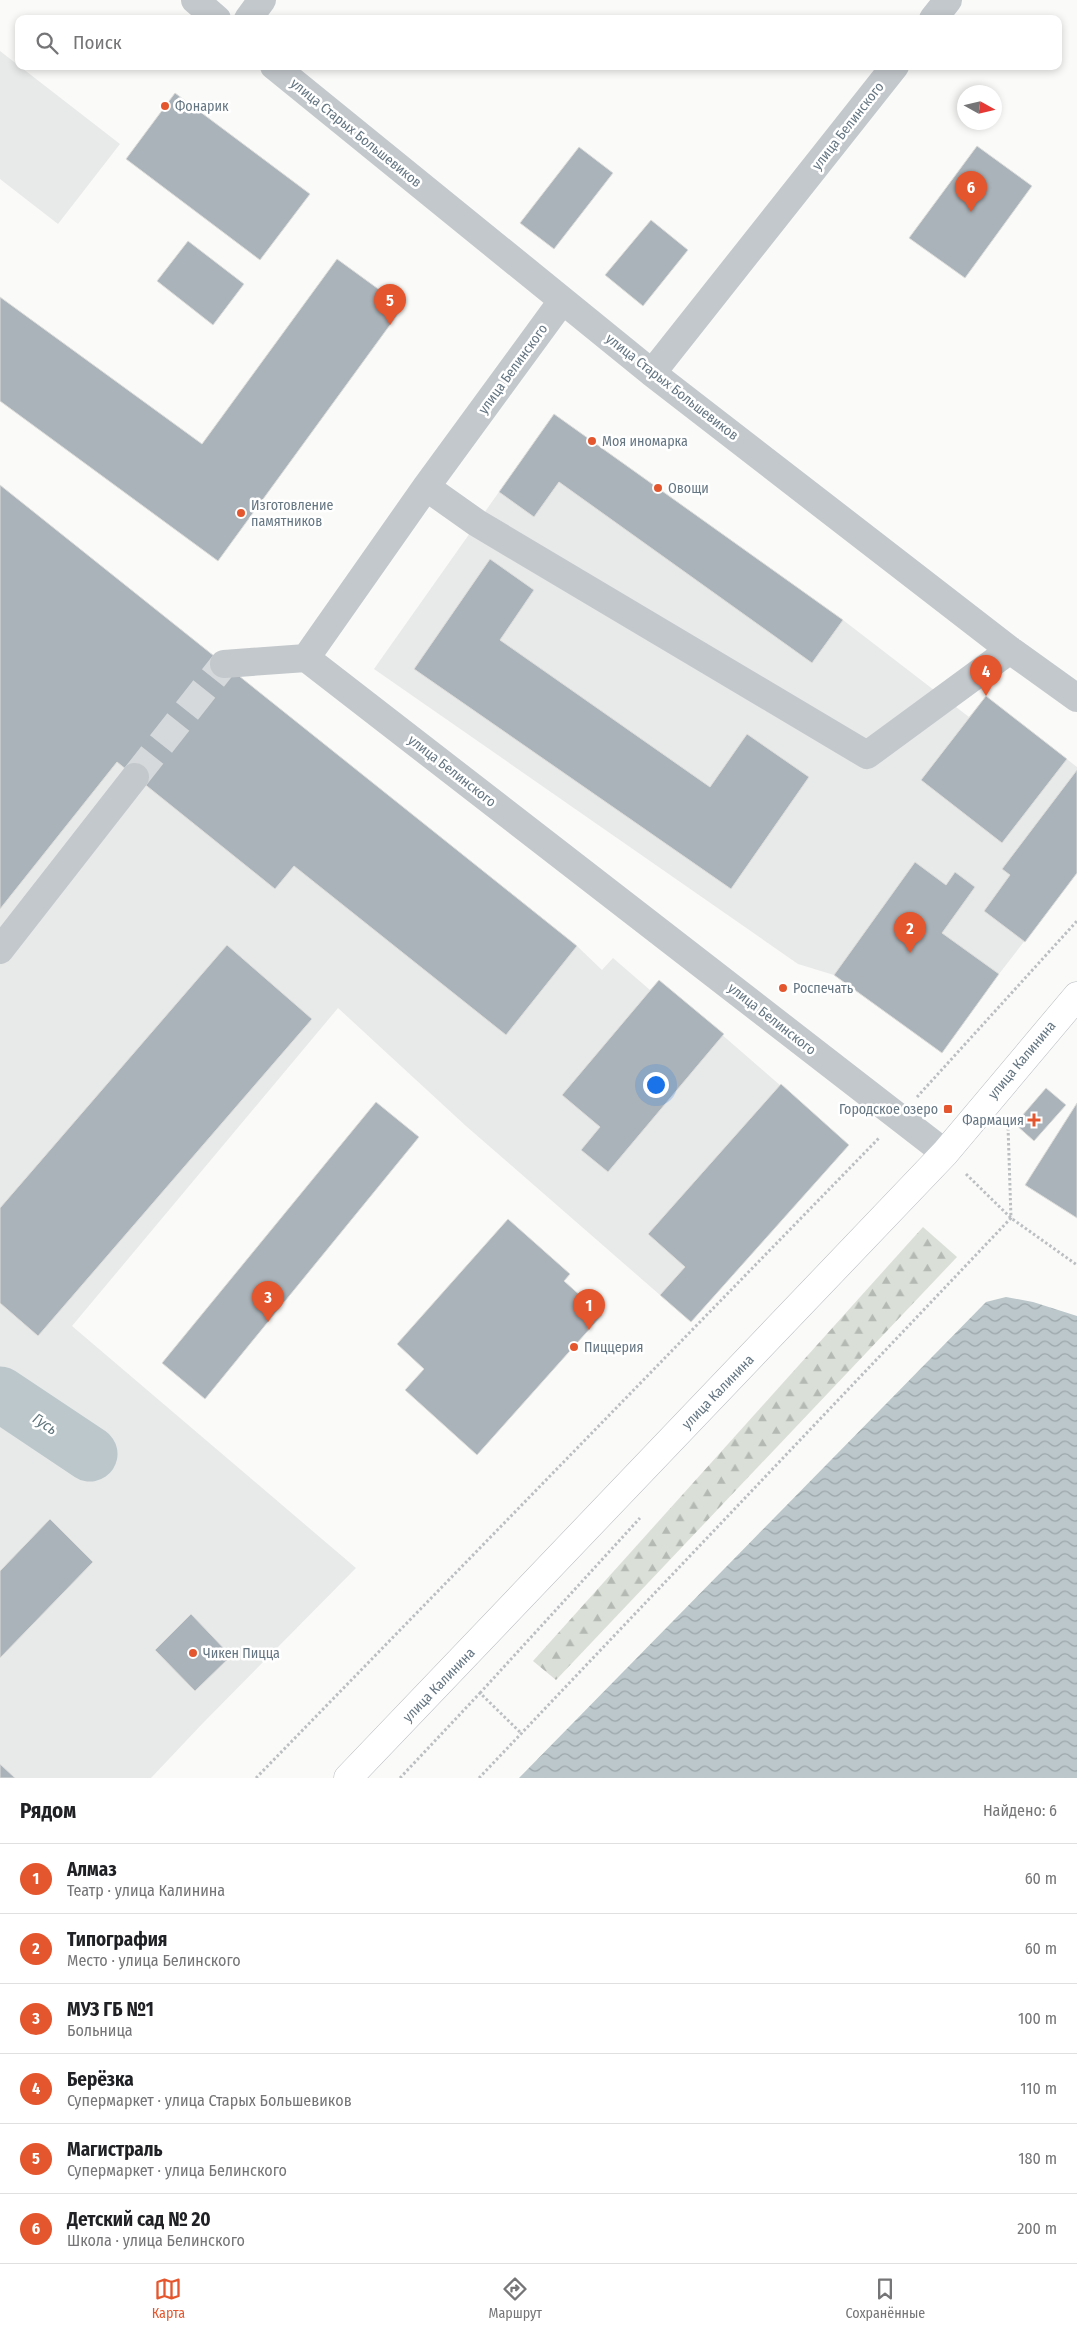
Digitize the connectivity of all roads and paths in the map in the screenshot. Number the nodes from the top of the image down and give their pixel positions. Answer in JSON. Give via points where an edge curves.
{"nodes":[{"id":1,"x":195,"y":0,"type":"edge"},
{"id":2,"x":262,"y":0,"type":"edge"},
{"id":3,"x":948,"y":0,"type":"edge"},
{"id":4,"x":212,"y":15,"type":"edge"},
{"id":5,"x":251,"y":15,"type":"edge"},
{"id":6,"x":936,"y":15,"type":"edge"},
{"id":7,"x":279,"y":70,"type":"edge"},
{"id":8,"x":892,"y":70,"type":"edge"},
{"id":9,"x":562,"y":301,"type":"junction"},
{"id":10,"x":652,"y":373,"type":"junction"},
{"id":11,"x":426,"y":487,"type":"junction"},
{"id":12,"x":1010,"y":650,"type":"junction"},
{"id":13,"x":306,"y":658,"type":"junction"},
{"id":14,"x":224,"y":664,"type":"dead end"},
{"id":15,"x":1077,"y":698,"type":"edge"},
{"id":16,"x":135,"y":777,"type":"tunnel mouth"},
{"id":17,"x":1077,"y":922,"type":"edge"},
{"id":18,"x":0,"y":950,"type":"edge"},
{"id":19,"x":1077,"y":996,"type":"edge"},
{"id":20,"x":898,"y":1118,"type":"junction"},
{"id":21,"x":1008,"y":1118,"type":"dead end"},
{"id":22,"x":945,"y":1153,"type":"junction"},
{"id":23,"x":1011,"y":1218,"type":"junction"},
{"id":24,"x":1077,"y":1265,"type":"edge"},
{"id":25,"x":522,"y":1734,"type":"junction"},
{"id":26,"x":256,"y":1778,"type":"edge"},
{"id":27,"x":348,"y":1778,"type":"edge"},
{"id":28,"x":400,"y":1778,"type":"edge"},
{"id":29,"x":479,"y":1778,"type":"edge"}],
"edges":[{"from":1,"to":4,"type":"street"},
{"from":2,"to":5,"type":"street"},
{"from":3,"to":6,"type":"street"},
{"from":7,"to":9,"type":"street","name":"улица Старых Большевиков"},
{"from":8,"to":10,"type":"street","name":"улица Белинского"},
{"from":9,"to":10,"type":"street","name":"улица Старых Большевиков"},
{"from":9,"to":11,"type":"street","name":"улица Белинского"},
{"from":10,"to":12,"type":"street","name":"улица Старых Большевиков"},
{"from":11,"to":12,"type":"street","via":[[477,523],[867,755]]},
{"from":11,"to":13,"type":"street","name":"улица Белинского"},
{"from":12,"to":15,"type":"street","name":"улица Старых Большевиков"},
{"from":13,"to":14,"type":"street"},
{"from":13,"to":20,"type":"street","name":"улица Белинского"},
{"from":16,"to":18,"type":"street"},
{"from":17,"to":20,"type":"path"},
{"from":19,"to":22,"type":"main road","name":"улица Калинина"},
{"from":20,"to":22,"type":"street","name":"улица Белинского"},
{"from":20,"to":26,"type":"path"},
{"from":21,"to":23,"type":"path"},
{"from":22,"to":23,"type":"path"},
{"from":22,"to":27,"type":"main road","name":"улица Калинина"},
{"from":23,"to":24,"type":"path"},
{"from":23,"to":25,"type":"path"},
{"from":25,"to":28,"type":"path","via":[[480,1693]]},
{"from":25,"to":29,"type":"path"}]}
